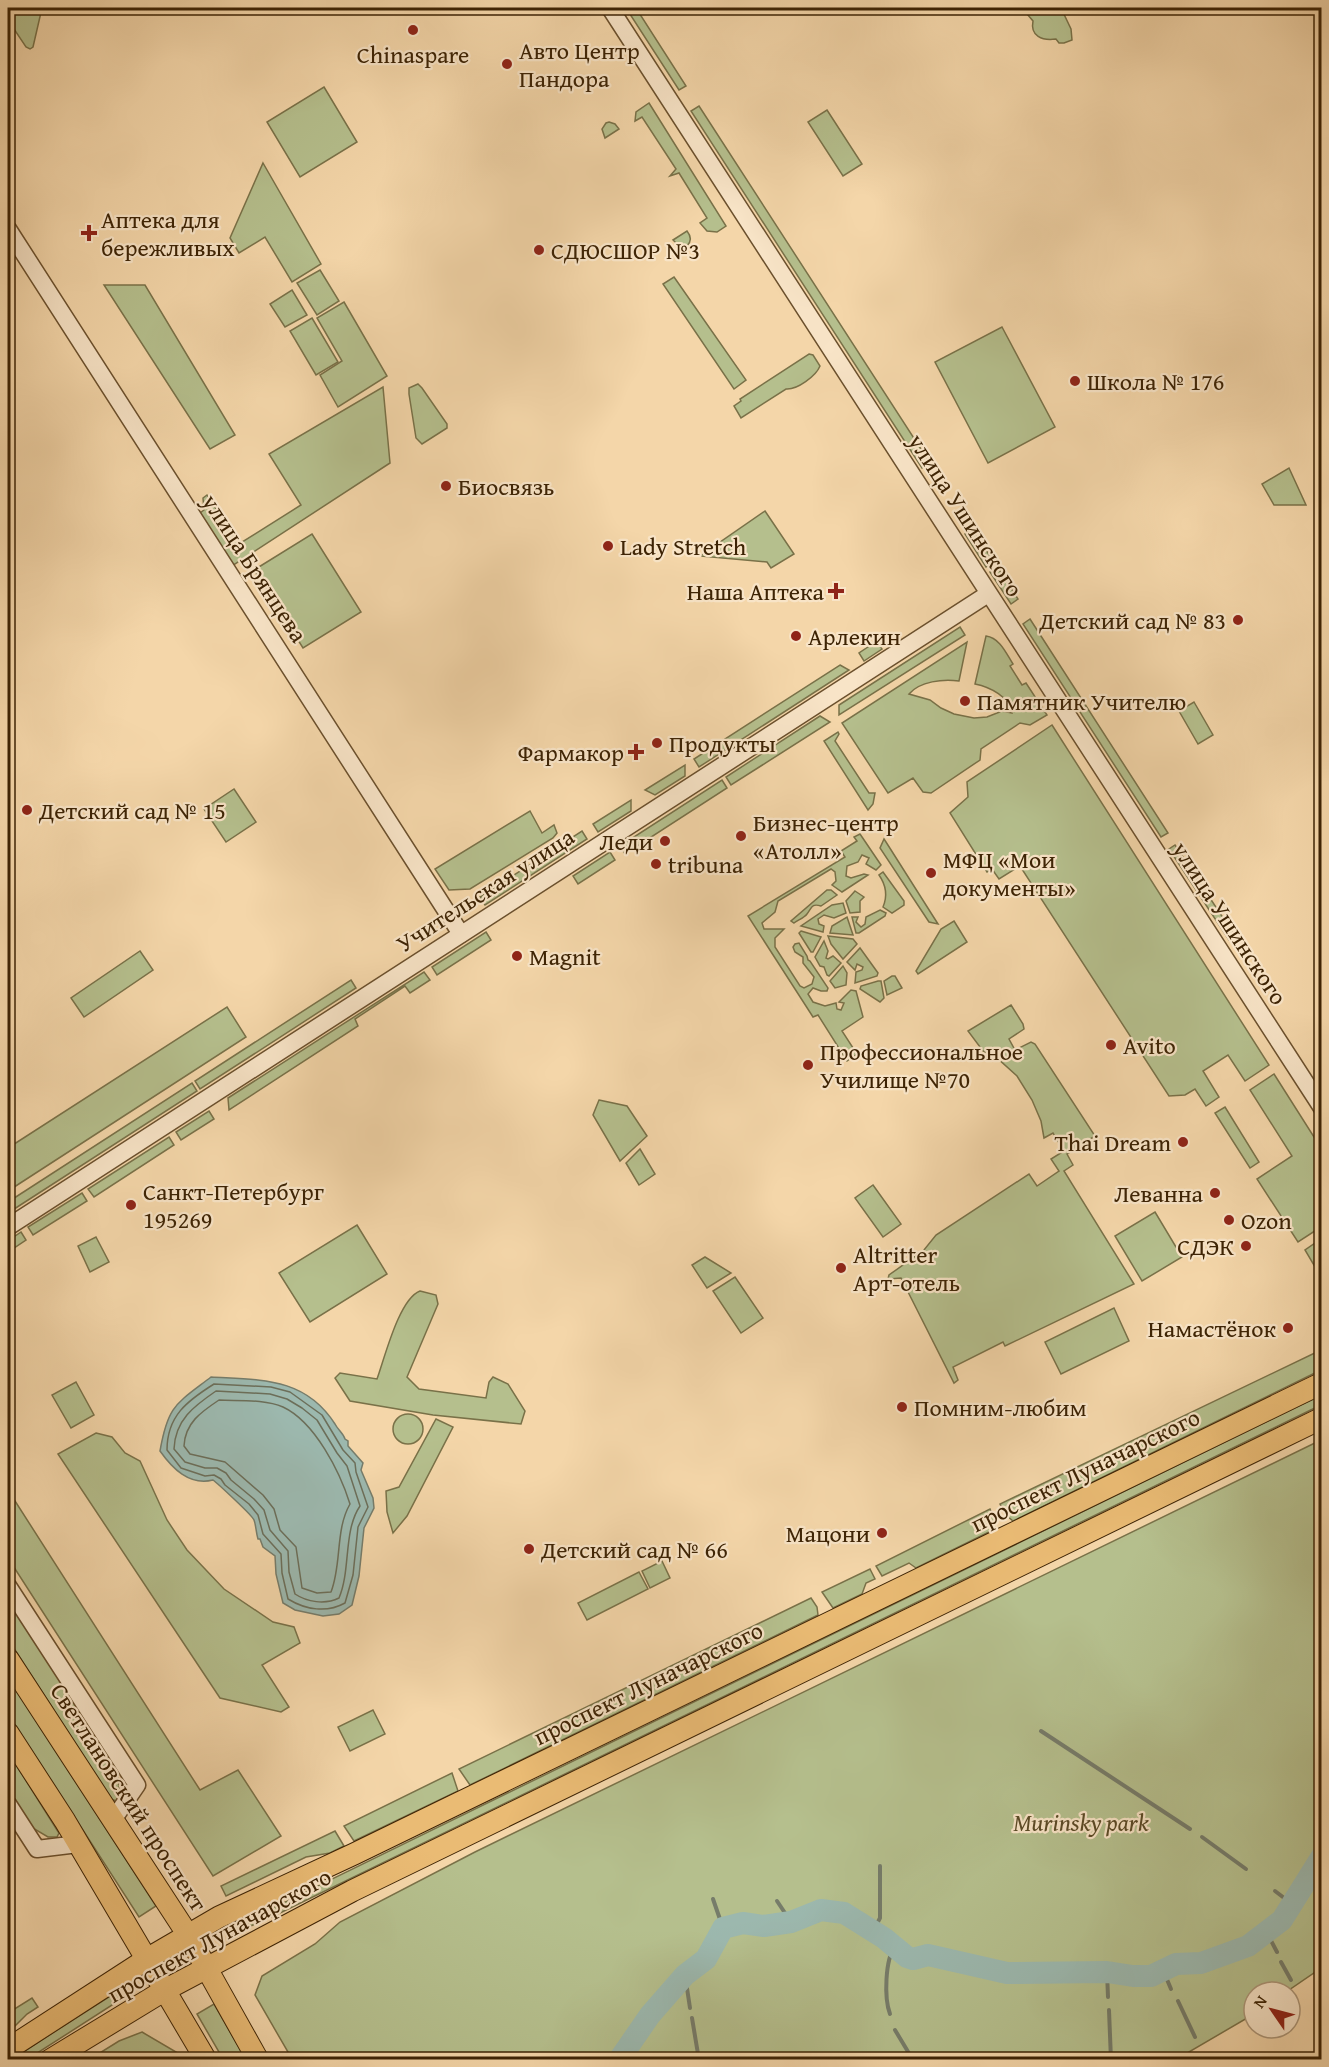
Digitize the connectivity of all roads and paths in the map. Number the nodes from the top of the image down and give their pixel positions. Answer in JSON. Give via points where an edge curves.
{"nodes":[{"id":1,"x":610,"y":8,"type":"edge"},
{"id":2,"x":8,"y":229,"type":"edge"},
{"id":3,"x":988,"y":594,"type":"junction"},
{"id":4,"x":461,"y":934,"type":"junction"},
{"id":5,"x":1322,"y":1108,"type":"edge"},
{"id":6,"x":8,"y":1227,"type":"edge"},
{"id":7,"x":1322,"y":1383,"type":"edge"},
{"id":8,"x":1322,"y":1418,"type":"edge"},
{"id":9,"x":8,"y":1586,"type":"edge"},
{"id":10,"x":8,"y":1659,"type":"edge"},
{"id":11,"x":8,"y":1733,"type":"edge"},
{"id":12,"x":8,"y":1804,"type":"edge"},
{"id":13,"x":112,"y":1821,"type":"junction"},
{"id":14,"x":78,"y":1844,"type":"junction"},
{"id":15,"x":188,"y":1935,"type":"junction"},
{"id":16,"x":147,"y":1959,"type":"junction"},
{"id":17,"x":207,"y":1968,"type":"junction"},
{"id":18,"x":165,"y":1990,"type":"junction"},
{"id":19,"x":8,"y":2049,"type":"edge"},
{"id":20,"x":50,"y":2060,"type":"edge"},
{"id":21,"x":206,"y":2060,"type":"edge"},
{"id":22,"x":258,"y":2060,"type":"edge"}],
"edges":[{"from":1,"to":3,"type":"street","name":"улица Ушинского"},
{"from":2,"to":4,"type":"street","name":"улица Брянцева"},
{"from":3,"to":4,"type":"street","name":"Учительская улица"},
{"from":3,"to":5,"type":"street","name":"улица Ушинского"},
{"from":4,"to":6,"type":"street","name":"Учительская улица"},
{"from":7,"to":15,"type":"main road","name":"проспект Луначарского"},
{"from":8,"to":17,"type":"main road","name":"проспект Луначарского","via":[[352,1891]]},
{"from":9,"to":13,"type":"street","via":[[137,1785]]},
{"from":10,"to":13,"type":"main road","name":"Светлановский проспект"},
{"from":11,"to":14,"type":"main road"},
{"from":12,"to":14,"type":"street","via":[[37,1850]]},
{"from":13,"to":15,"type":"main road","name":"Светлановский проспект"},
{"from":14,"to":16,"type":"main road"},
{"from":15,"to":16,"type":"main road","name":"проспект Луначарского"},
{"from":15,"to":17,"type":"main road","name":"Светлановский проспект"},
{"from":16,"to":18,"type":"main road"},
{"from":16,"to":19,"type":"main road","name":"проспект Луначарского"},
{"from":17,"to":18,"type":"main road","name":"проспект Луначарского"},
{"from":17,"to":22,"type":"main road","name":"Светлановский проспект"},
{"from":18,"to":20,"type":"main road","name":"проспект Луначарского"},
{"from":18,"to":21,"type":"main road"}]}
